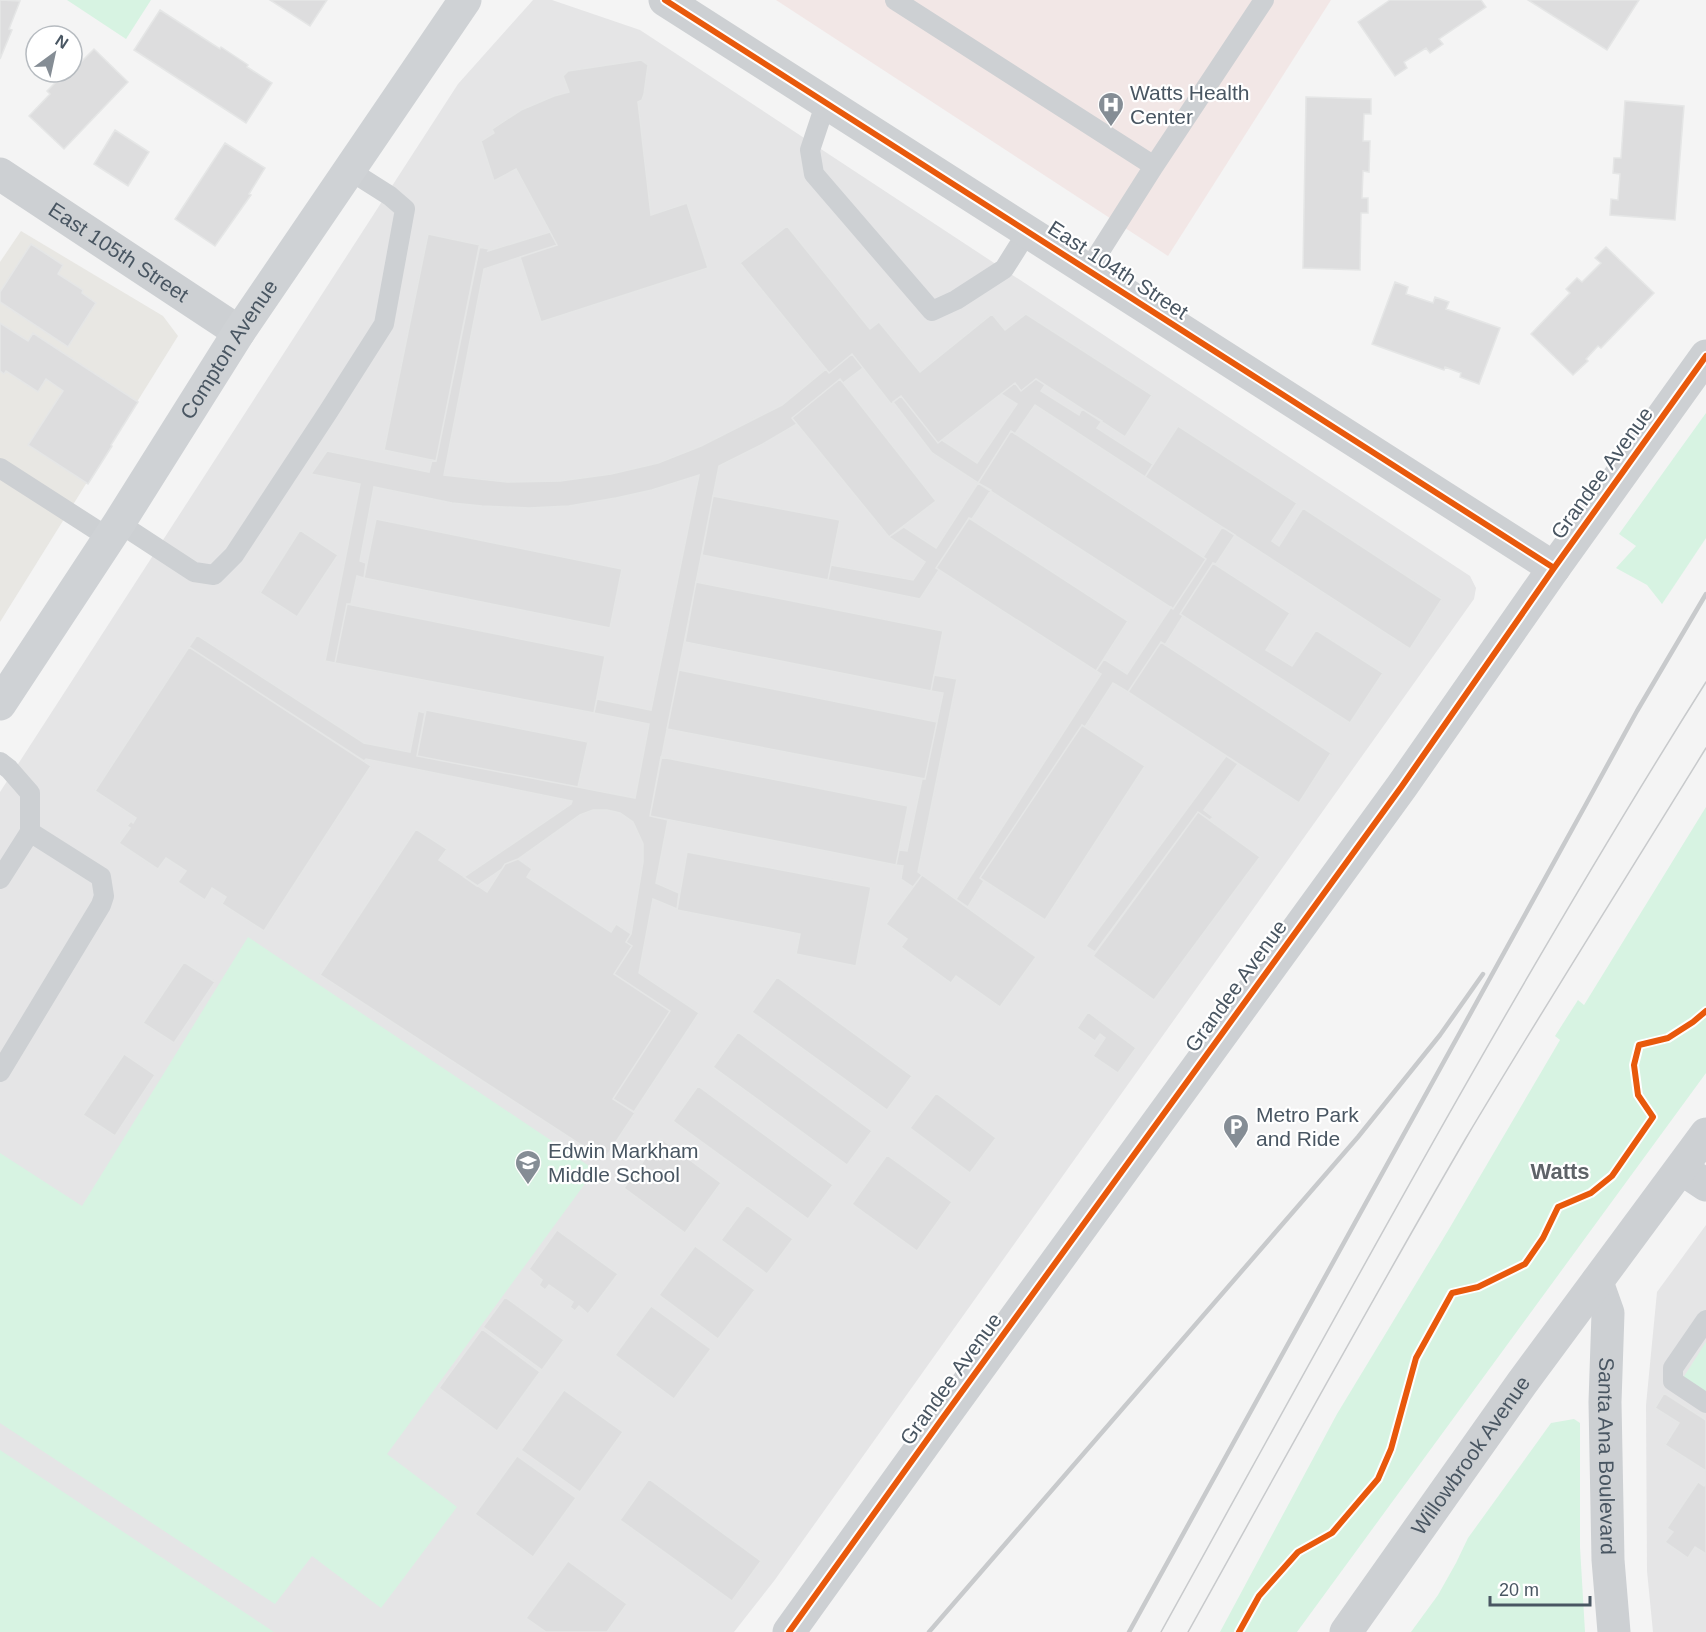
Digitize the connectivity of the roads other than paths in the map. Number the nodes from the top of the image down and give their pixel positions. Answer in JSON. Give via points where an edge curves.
{"nodes":[{"id":1,"x":465,"y":0,"type":"edge"},
{"id":2,"x":665,"y":0,"type":"edge"},
{"id":3,"x":895,"y":0,"type":"edge"},
{"id":4,"x":1264,"y":0,"type":"edge"},
{"id":5,"x":826,"y":102,"type":"junction"},
{"id":6,"x":1154,"y":166,"type":"junction"},
{"id":7,"x":349,"y":170,"type":"junction"},
{"id":8,"x":0,"y":174,"type":"edge"},
{"id":9,"x":1028,"y":231,"type":"junction"},
{"id":10,"x":1088,"y":270,"type":"junction"},
{"id":11,"x":239,"y":332,"type":"junction"},
{"id":12,"x":1706,"y":356,"type":"edge"},
{"id":13,"x":0,"y":468,"type":"edge"},
{"id":14,"x":114,"y":530,"type":"junction"},
{"id":15,"x":1554,"y":568,"type":"junction"},
{"id":16,"x":0,"y":704,"type":"edge"},
{"id":17,"x":0,"y":762,"type":"edge"},
{"id":18,"x":30,"y":832,"type":"junction"},
{"id":19,"x":0,"y":879,"type":"edge"},
{"id":20,"x":0,"y":1072,"type":"edge"},
{"id":21,"x":1706,"y":1134,"type":"edge"},
{"id":22,"x":1694,"y":1177,"type":"edge"},
{"id":23,"x":1596,"y":1282,"type":"junction"},
{"id":24,"x":1706,"y":1320,"type":"edge"},
{"id":25,"x":1706,"y":1403,"type":"edge"},
{"id":26,"x":789,"y":1632,"type":"edge"},
{"id":27,"x":1346,"y":1632,"type":"edge"},
{"id":28,"x":1614,"y":1632,"type":"edge"}],
"edges":[{"from":1,"to":7,"type":"main road","name":"Compton Avenue"},
{"from":2,"to":5,"type":"street","name":"East 104th Street"},
{"from":3,"to":6,"type":"lane"},
{"from":4,"to":6,"type":"lane"},
{"from":5,"to":9,"type":"street","name":"East 104th Street"},
{"from":5,"to":9,"type":"lane","via":[[810,150],[814,174],[932,311],[1004,269]]},
{"from":6,"to":10,"type":"lane"},
{"from":7,"to":11,"type":"main road","name":"Compton Avenue"},
{"from":7,"to":14,"type":"lane","via":[[405,209],[384,324],[322,422],[234,555],[214,575],[194,572]]},
{"from":8,"to":11,"type":"street","name":"East 105th Street"},
{"from":9,"to":10,"type":"street","name":"East 104th Street"},
{"from":10,"to":15,"type":"street","name":"East 104th Street"},
{"from":11,"to":14,"type":"main road","name":"Compton Avenue"},
{"from":12,"to":15,"type":"street","name":"Grandee Avenue"},
{"from":13,"to":14,"type":"lane"},
{"from":14,"to":16,"type":"main road","name":"Compton Avenue"},
{"from":15,"to":26,"type":"street","name":"Grandee Avenue","via":[[1402,786]]},
{"from":17,"to":18,"type":"lane","via":[[30,793]]},
{"from":18,"to":19,"type":"lane"},
{"from":18,"to":20,"type":"lane","via":[[101,877],[104,896]]},
{"from":21,"to":22,"type":"street","name":"Willowbrook Avenue"},
{"from":22,"to":23,"type":"street","name":"Willowbrook Avenue"},
{"from":23,"to":27,"type":"street","name":"Willowbrook Avenue"},
{"from":23,"to":28,"type":"street","name":"Santa Ana Boulevard","via":[[1608,1313],[1608,1560]]},
{"from":24,"to":25,"type":"lane","via":[[1673,1368],[1673,1381]]}]}
